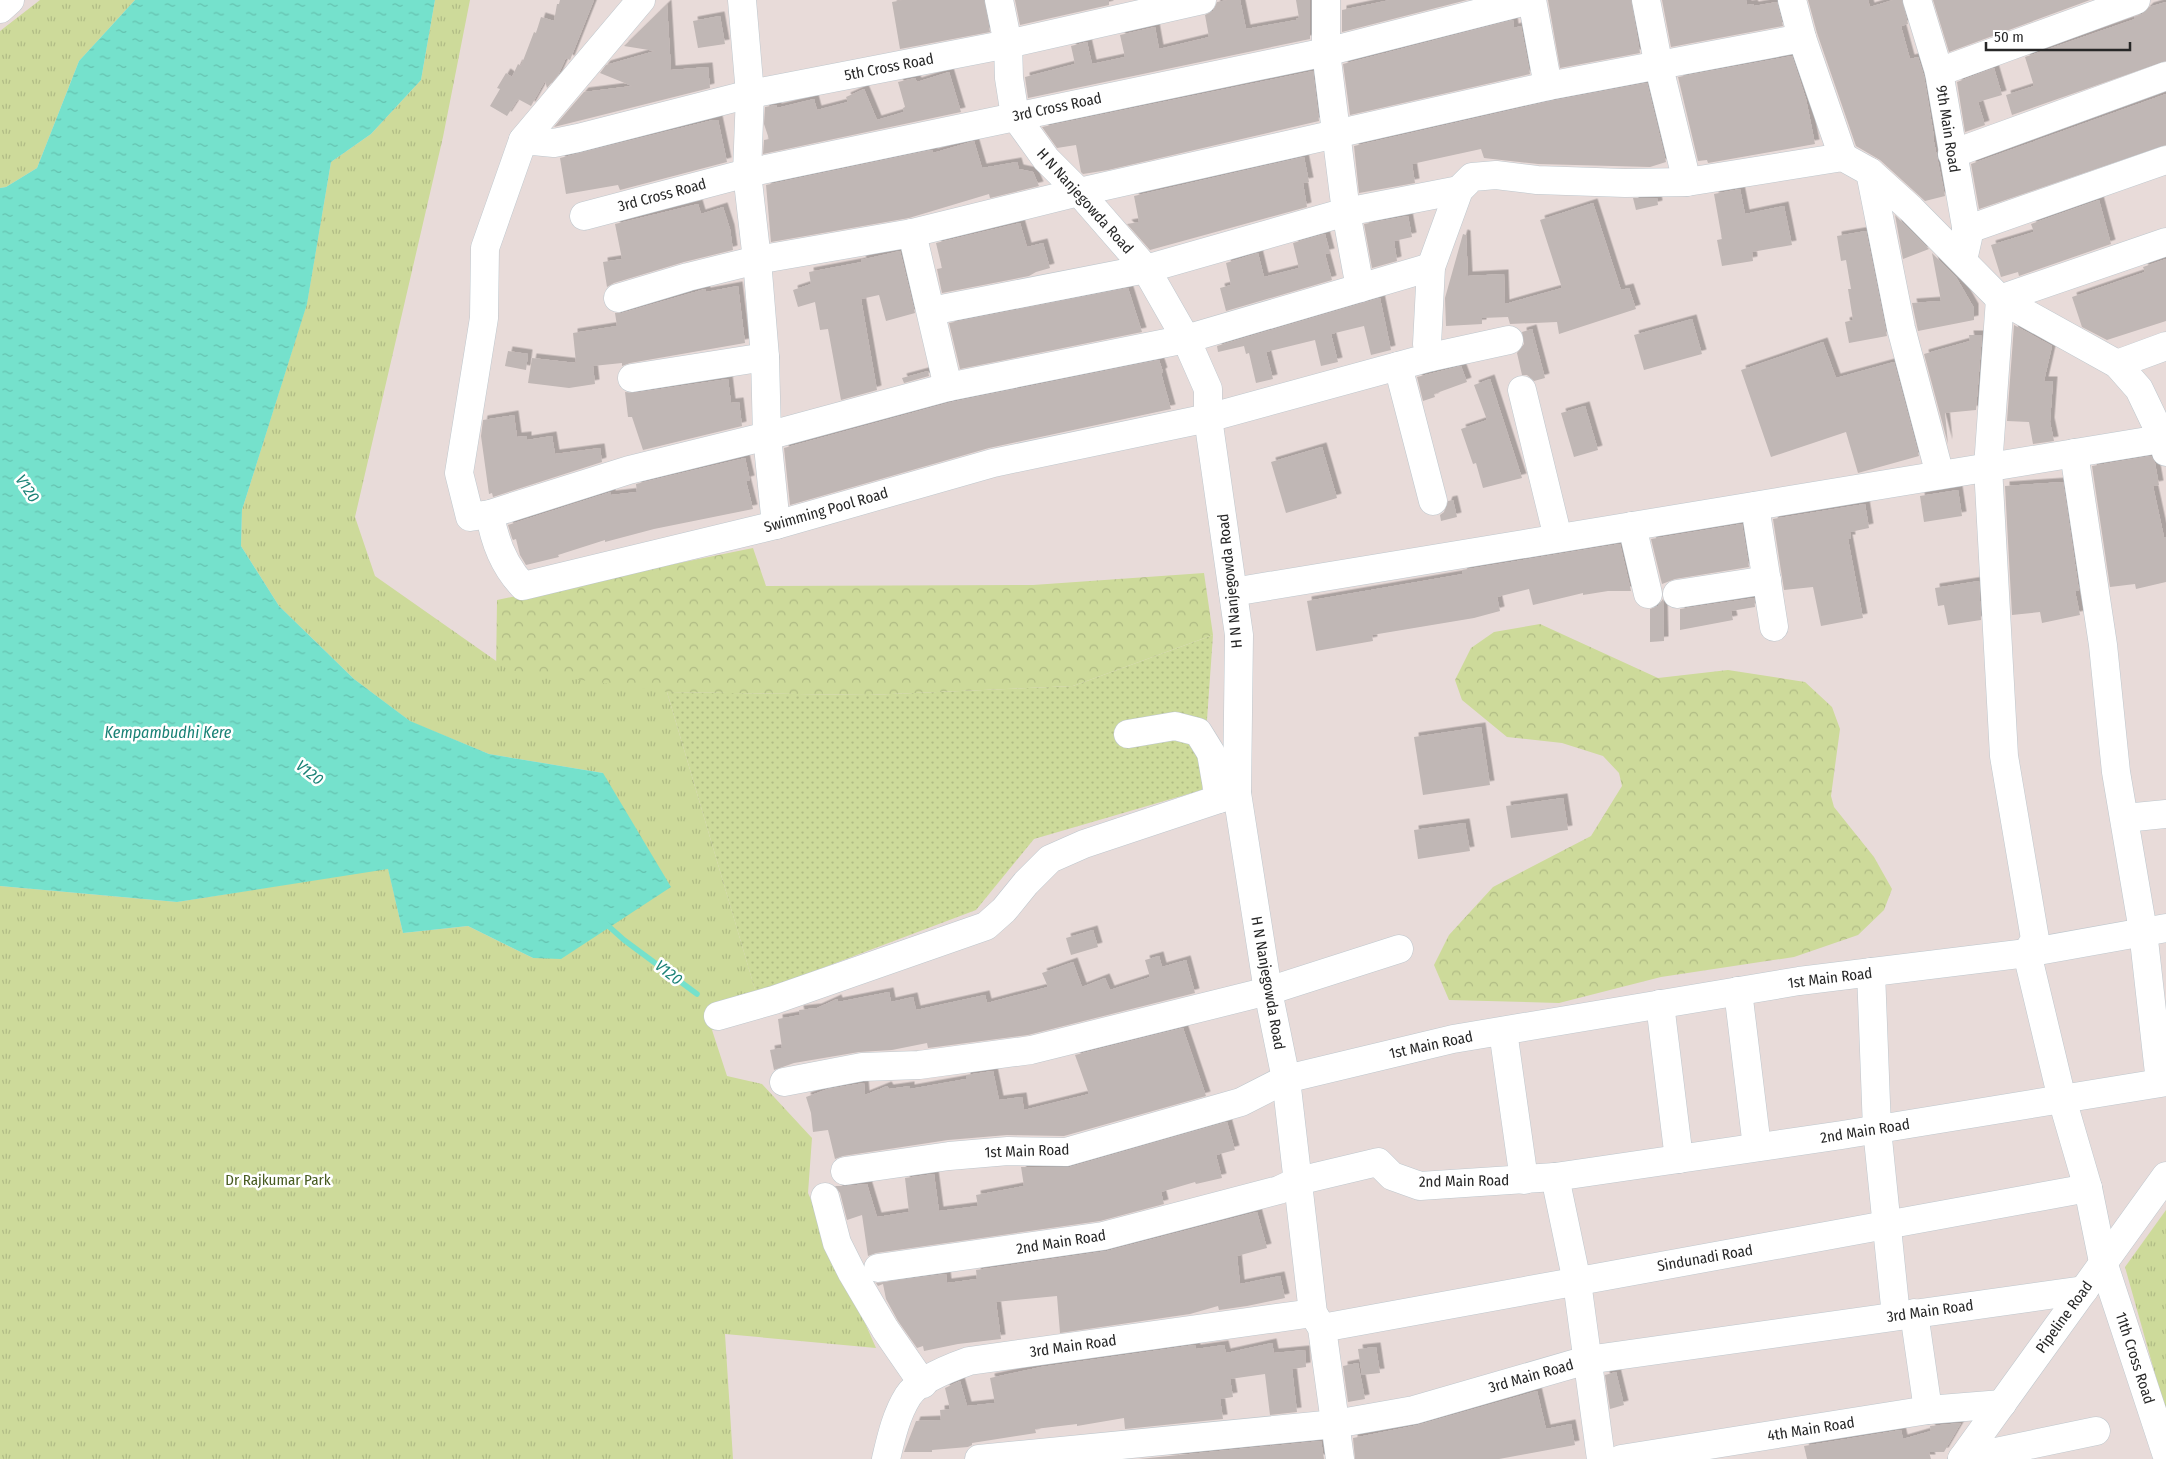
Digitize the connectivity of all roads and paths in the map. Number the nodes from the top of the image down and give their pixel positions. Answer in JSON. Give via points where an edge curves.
{"nodes":[{"id":1,"x":10,"y":0,"type":"edge"},
{"id":2,"x":641,"y":0,"type":"edge"},
{"id":3,"x":742,"y":0,"type":"edge"},
{"id":4,"x":999,"y":0,"type":"edge"},
{"id":5,"x":1202,"y":0,"type":"edge"},
{"id":6,"x":1326,"y":0,"type":"edge"},
{"id":7,"x":1531,"y":0,"type":"edge"},
{"id":8,"x":1646,"y":0,"type":"edge"},
{"id":9,"x":1792,"y":0,"type":"edge"},
{"id":10,"x":1917,"y":0,"type":"edge"},
{"id":11,"x":2136,"y":0,"type":"edge"},
{"id":12,"x":0,"y":9,"type":"edge"},
{"id":13,"x":1802,"y":38,"type":"junction"},
{"id":14,"x":1008,"y":44,"type":"junction"},
{"id":15,"x":1326,"y":52,"type":"junction"},
{"id":16,"x":1659,"y":67,"type":"junction"},
{"id":17,"x":1939,"y":72,"type":"junction"},
{"id":18,"x":2166,"y":76,"type":"edge"},
{"id":19,"x":1548,"y":86,"type":"junction"},
{"id":20,"x":750,"y":94,"type":"junction"},
{"id":21,"x":1014,"y":116,"type":"junction"},
{"id":22,"x":1335,"y":133,"type":"junction"},
{"id":23,"x":523,"y":140,"type":"junction"},
{"id":24,"x":1952,"y":154,"type":"junction"},
{"id":25,"x":1843,"y":158,"type":"junction"},
{"id":26,"x":2166,"y":160,"type":"edge"},
{"id":27,"x":1870,"y":172,"type":"junction"},
{"id":28,"x":747,"y":173,"type":"junction"},
{"id":29,"x":1687,"y":182,"type":"junction"},
{"id":30,"x":1459,"y":190,"type":"junction"},
{"id":31,"x":1079,"y":192,"type":"junction"},
{"id":32,"x":1346,"y":212,"type":"junction"},
{"id":33,"x":584,"y":216,"type":"dead end"},
{"id":34,"x":1966,"y":230,"type":"junction"},
{"id":35,"x":912,"y":233,"type":"junction"},
{"id":36,"x":2166,"y":242,"type":"edge"},
{"id":37,"x":757,"y":260,"type":"junction"},
{"id":38,"x":1963,"y":260,"type":"junction"},
{"id":39,"x":1431,"y":267,"type":"junction"},
{"id":40,"x":1146,"y":269,"type":"junction"},
{"id":41,"x":1360,"y":288,"type":"junction"},
{"id":42,"x":618,"y":298,"type":"dead end"},
{"id":43,"x":2000,"y":299,"type":"junction"},
{"id":44,"x":931,"y":311,"type":"junction"},
{"id":45,"x":1186,"y":339,"type":"junction"},
{"id":46,"x":1509,"y":340,"type":"dead end"},
{"id":47,"x":2166,"y":346,"type":"edge"},
{"id":48,"x":765,"y":357,"type":"junction"},
{"id":49,"x":1431,"y":357,"type":"junction"},
{"id":50,"x":2117,"y":364,"type":"junction"},
{"id":51,"x":1398,"y":366,"type":"junction"},
{"id":52,"x":632,"y":378,"type":"dead end"},
{"id":53,"x":948,"y":387,"type":"junction"},
{"id":54,"x":1522,"y":390,"type":"dead end"},
{"id":55,"x":1208,"y":418,"type":"junction"},
{"id":56,"x":767,"y":436,"type":"junction"},
{"id":57,"x":2165,"y":443,"type":"edge"},
{"id":58,"x":2074,"y":453,"type":"junction"},
{"id":59,"x":1988,"y":467,"type":"junction"},
{"id":60,"x":1940,"y":475,"type":"junction"},
{"id":61,"x":1433,"y":501,"type":"dead end"},
{"id":62,"x":1756,"y":506,"type":"junction"},
{"id":63,"x":490,"y":514,"type":"junction"},
{"id":64,"x":776,"y":525,"type":"junction"},
{"id":65,"x":1632,"y":526,"type":"junction"},
{"id":66,"x":1558,"y":538,"type":"junction"},
{"id":67,"x":1767,"y":580,"type":"junction"},
{"id":68,"x":1233,"y":592,"type":"junction"},
{"id":69,"x":1648,"y":594,"type":"dead end"},
{"id":70,"x":1676,"y":594,"type":"dead end"},
{"id":71,"x":1774,"y":627,"type":"dead end"},
{"id":72,"x":1128,"y":734,"type":"dead end"},
{"id":73,"x":1228,"y":796,"type":"junction"},
{"id":74,"x":2166,"y":814,"type":"edge"},
{"id":75,"x":2125,"y":818,"type":"junction"},
{"id":76,"x":2154,"y":930,"type":"edge"},
{"id":77,"x":1399,"y":949,"type":"dead end"},
{"id":78,"x":2027,"y":953,"type":"junction"},
{"id":79,"x":1871,"y":972,"type":"junction"},
{"id":80,"x":1268,"y":991,"type":"junction"},
{"id":81,"x":1738,"y":991,"type":"junction"},
{"id":82,"x":1660,"y":1004,"type":"junction"},
{"id":83,"x":718,"y":1016,"type":"dead end"},
{"id":84,"x":1504,"y":1031,"type":"junction"},
{"id":85,"x":1286,"y":1079,"type":"junction"},
{"id":86,"x":784,"y":1082,"type":"dead end"},
{"id":87,"x":2163,"y":1082,"type":"edge"},
{"id":88,"x":2062,"y":1099,"type":"junction"},
{"id":89,"x":1877,"y":1129,"type":"junction"},
{"id":90,"x":1757,"y":1147,"type":"junction"},
{"id":91,"x":1679,"y":1159,"type":"junction"},
{"id":92,"x":845,"y":1171,"type":"dead end"},
{"id":93,"x":2166,"y":1176,"type":"edge"},
{"id":94,"x":1556,"y":1177,"type":"junction"},
{"id":95,"x":1524,"y":1180,"type":"junction"},
{"id":96,"x":1298,"y":1181,"type":"junction"},
{"id":97,"x":2088,"y":1188,"type":"junction"},
{"id":98,"x":825,"y":1197,"type":"dead end"},
{"id":99,"x":1887,"y":1225,"type":"junction"},
{"id":100,"x":2103,"y":1262,"type":"junction"},
{"id":101,"x":878,"y":1268,"type":"dead end"},
{"id":102,"x":1577,"y":1282,"type":"junction"},
{"id":103,"x":2084,"y":1290,"type":"junction"},
{"id":104,"x":1905,"y":1314,"type":"junction"},
{"id":105,"x":1318,"y":1320,"type":"junction"},
{"id":106,"x":1587,"y":1360,"type":"junction"},
{"id":107,"x":923,"y":1384,"type":"junction"},
{"id":108,"x":2002,"y":1404,"type":"junction"},
{"id":109,"x":1928,"y":1410,"type":"junction"},
{"id":110,"x":1335,"y":1424,"type":"junction"},
{"id":111,"x":2096,"y":1431,"type":"dead end"},
{"id":112,"x":2166,"y":1453,"type":"edge"},
{"id":113,"x":886,"y":1459,"type":"edge"},
{"id":114,"x":979,"y":1459,"type":"edge"},
{"id":115,"x":1340,"y":1459,"type":"edge"},
{"id":116,"x":1602,"y":1459,"type":"edge"},
{"id":117,"x":1620,"y":1459,"type":"edge"},
{"id":118,"x":1962,"y":1459,"type":"edge"}],
"edges":[{"from":1,"to":12,"type":"street"},
{"from":2,"to":23,"type":"street"},
{"from":3,"to":20,"type":"street"},
{"from":4,"to":14,"type":"street","name":"H N Nanjegowda Road"},
{"from":5,"to":14,"type":"street","name":"5th Cross Road"},
{"from":6,"to":15,"type":"street"},
{"from":7,"to":15,"type":"street","name":"3rd Cross Road"},
{"from":7,"to":19,"type":"street"},
{"from":8,"to":16,"type":"street"},
{"from":9,"to":13,"type":"street"},
{"from":10,"to":17,"type":"street","name":"9th Main Road"},
{"from":11,"to":17,"type":"street"},
{"from":13,"to":16,"type":"street"},
{"from":13,"to":25,"type":"street"},
{"from":14,"to":20,"type":"street","name":"5th Cross Road"},
{"from":14,"to":21,"type":"street","name":"H N Nanjegowda Road"},
{"from":15,"to":21,"type":"street","name":"3rd Cross Road"},
{"from":15,"to":22,"type":"street"},
{"from":16,"to":19,"type":"street"},
{"from":16,"to":29,"type":"street"},
{"from":17,"to":24,"type":"street","name":"9th Main Road"},
{"from":18,"to":24,"type":"street"},
{"from":19,"to":22,"type":"street"},
{"from":20,"to":23,"type":"street","name":"5th Cross Road","via":[[554,143]]},
{"from":20,"to":28,"type":"street"},
{"from":21,"to":28,"type":"street","name":"3rd Cross Road"},
{"from":21,"to":31,"type":"street","name":"H N Nanjegowda Road","via":[[1046,159]]},
{"from":22,"to":31,"type":"street"},
{"from":22,"to":32,"type":"street"},
{"from":23,"to":63,"type":"street","via":[[485,248],[484,318],[459,473],[470,517]]},
{"from":24,"to":34,"type":"street","name":"9th Main Road"},
{"from":25,"to":27,"type":"street"},
{"from":25,"to":29,"type":"street"},
{"from":26,"to":34,"type":"street"},
{"from":27,"to":38,"type":"street"},
{"from":27,"to":60,"type":"street","via":[[1901,328]]},
{"from":28,"to":33,"type":"street","name":"3rd Cross Road"},
{"from":28,"to":37,"type":"street"},
{"from":29,"to":30,"type":"street","via":[[1537,180],[1496,175],[1472,178]]},
{"from":30,"to":32,"type":"street"},
{"from":30,"to":39,"type":"street"},
{"from":31,"to":35,"type":"street"},
{"from":31,"to":40,"type":"street","name":"H N Nanjegowda Road"},
{"from":32,"to":40,"type":"street"},
{"from":32,"to":41,"type":"street"},
{"from":34,"to":38,"type":"street","name":"9th Main Road","via":[[1968,238]]},
{"from":35,"to":37,"type":"street"},
{"from":35,"to":44,"type":"street"},
{"from":36,"to":43,"type":"street"},
{"from":37,"to":42,"type":"street"},
{"from":37,"to":48,"type":"street"},
{"from":38,"to":43,"type":"street"},
{"from":39,"to":41,"type":"street"},
{"from":39,"to":49,"type":"street","via":[[1427,344]]},
{"from":40,"to":44,"type":"street"},
{"from":40,"to":45,"type":"street","name":"H N Nanjegowda Road"},
{"from":41,"to":45,"type":"street"},
{"from":43,"to":50,"type":"street"},
{"from":43,"to":59,"type":"street"},
{"from":44,"to":53,"type":"street"},
{"from":45,"to":53,"type":"street"},
{"from":45,"to":55,"type":"street","name":"H N Nanjegowda Road","via":[[1208,389]]},
{"from":46,"to":49,"type":"street","name":"Swimming Pool Road"},
{"from":47,"to":50,"type":"street"},
{"from":48,"to":52,"type":"street"},
{"from":48,"to":56,"type":"street"},
{"from":49,"to":51,"type":"street","name":"Swimming Pool Road"},
{"from":50,"to":57,"type":"street","via":[[2139,389]]},
{"from":51,"to":55,"type":"street","name":"Swimming Pool Road"},
{"from":51,"to":61,"type":"street"},
{"from":53,"to":56,"type":"street"},
{"from":54,"to":66,"type":"street"},
{"from":55,"to":64,"type":"street","name":"Swimming Pool Road","via":[[994,463]]},
{"from":55,"to":68,"type":"street","name":"H N Nanjegowda Road"},
{"from":56,"to":63,"type":"street","via":[[629,470]]},
{"from":56,"to":64,"type":"street"},
{"from":57,"to":58,"type":"street"},
{"from":58,"to":59,"type":"street"},
{"from":58,"to":75,"type":"street","via":[[2103,645],[2116,772]]},
{"from":59,"to":60,"type":"street"},
{"from":59,"to":78,"type":"street","via":[[2004,756],[2035,939]]},
{"from":60,"to":62,"type":"street"},
{"from":62,"to":65,"type":"street"},
{"from":62,"to":67,"type":"street"},
{"from":63,"to":64,"type":"street","name":"Swimming Pool Road","via":[[493,533],[503,557],[523,586]]},
{"from":65,"to":66,"type":"street"},
{"from":65,"to":69,"type":"street"},
{"from":66,"to":68,"type":"street"},
{"from":67,"to":70,"type":"street"},
{"from":67,"to":71,"type":"street"},
{"from":68,"to":73,"type":"street","name":"H N Nanjegowda Road","via":[[1238,635]]},
{"from":72,"to":73,"type":"street","via":[[1175,726],[1198,732],[1211,752]]},
{"from":73,"to":80,"type":"street","name":"H N Nanjegowda Road"},
{"from":73,"to":83,"type":"street","via":[[1084,844],[1050,859],[986,926],[774,1000]]},
{"from":74,"to":75,"type":"street"},
{"from":75,"to":76,"type":"street"},
{"from":76,"to":78,"type":"street"},
{"from":76,"to":87,"type":"street"},
{"from":77,"to":80,"type":"street"},
{"from":78,"to":79,"type":"street","name":"1st Main Road"},
{"from":78,"to":88,"type":"street","name":"11th Cross Road"},
{"from":79,"to":81,"type":"street","name":"1st Main Road"},
{"from":79,"to":89,"type":"street"},
{"from":80,"to":85,"type":"street","name":"H N Nanjegowda Road"},
{"from":80,"to":86,"type":"street","via":[[1031,1050],[919,1065],[862,1067]]},
{"from":81,"to":82,"type":"street","name":"1st Main Road"},
{"from":81,"to":90,"type":"street"},
{"from":82,"to":84,"type":"street","name":"1st Main Road"},
{"from":82,"to":91,"type":"street"},
{"from":84,"to":85,"type":"street","name":"1st Main Road","via":[[1453,1039]]},
{"from":84,"to":95,"type":"street"},
{"from":85,"to":92,"type":"street","name":"1st Main Road","via":[[1241,1102],[1066,1152],[1008,1151],[949,1156]]},
{"from":85,"to":96,"type":"street","name":"H N Nanjegowda Road"},
{"from":87,"to":88,"type":"street","name":"2nd Main Road"},
{"from":88,"to":89,"type":"street","name":"2nd Main Road"},
{"from":88,"to":97,"type":"street","name":"11th Cross Road"},
{"from":89,"to":90,"type":"street","name":"2nd Main Road"},
{"from":89,"to":99,"type":"street"},
{"from":90,"to":91,"type":"street","name":"2nd Main Road"},
{"from":91,"to":94,"type":"street","name":"2nd Main Road"},
{"from":93,"to":100,"type":"street","name":"Pipeline Road"},
{"from":94,"to":95,"type":"street","name":"2nd Main Road"},
{"from":94,"to":102,"type":"street"},
{"from":95,"to":96,"type":"street","name":"2nd Main Road","via":[[1420,1186],[1392,1176],[1378,1162]]},
{"from":96,"to":101,"type":"street","name":"2nd Main Road","via":[[1279,1190],[1103,1236]]},
{"from":96,"to":105,"type":"street","name":"H N Nanjegowda Road"},
{"from":97,"to":99,"type":"street","name":"Sindunadi Road"},
{"from":97,"to":100,"type":"street","name":"11th Cross Road"},
{"from":98,"to":107,"type":"street","via":[[837,1243],[852,1272],[885,1329]]},
{"from":99,"to":102,"type":"street","name":"Sindunadi Road"},
{"from":99,"to":104,"type":"street"},
{"from":100,"to":103,"type":"street","name":"Pipeline Road"},
{"from":100,"to":112,"type":"street","name":"11th Cross Road"},
{"from":102,"to":105,"type":"street","name":"Sindunadi Road"},
{"from":102,"to":106,"type":"street"},
{"from":103,"to":104,"type":"street","name":"3rd Main Road"},
{"from":103,"to":108,"type":"street","name":"Pipeline Road"},
{"from":104,"to":106,"type":"street","name":"3rd Main Road"},
{"from":104,"to":109,"type":"street"},
{"from":105,"to":107,"type":"street","name":"3rd Main Road","via":[[969,1361],[936,1374]]},
{"from":105,"to":110,"type":"street","name":"H N Nanjegowda Road"},
{"from":106,"to":110,"type":"street","name":"3rd Main Road","via":[[1414,1410]]},
{"from":106,"to":116,"type":"street"},
{"from":107,"to":113,"type":"street","name":"3rd Main Road","via":[[909,1394]]},
{"from":108,"to":109,"type":"street","name":"4th Main Road"},
{"from":108,"to":118,"type":"street","name":"Pipeline Road"},
{"from":109,"to":117,"type":"street","name":"4th Main Road"},
{"from":110,"to":114,"type":"street","name":"3rd Main Road"},
{"from":110,"to":115,"type":"street","name":"H N Nanjegowda Road"},
{"from":111,"to":118,"type":"street"}]}
